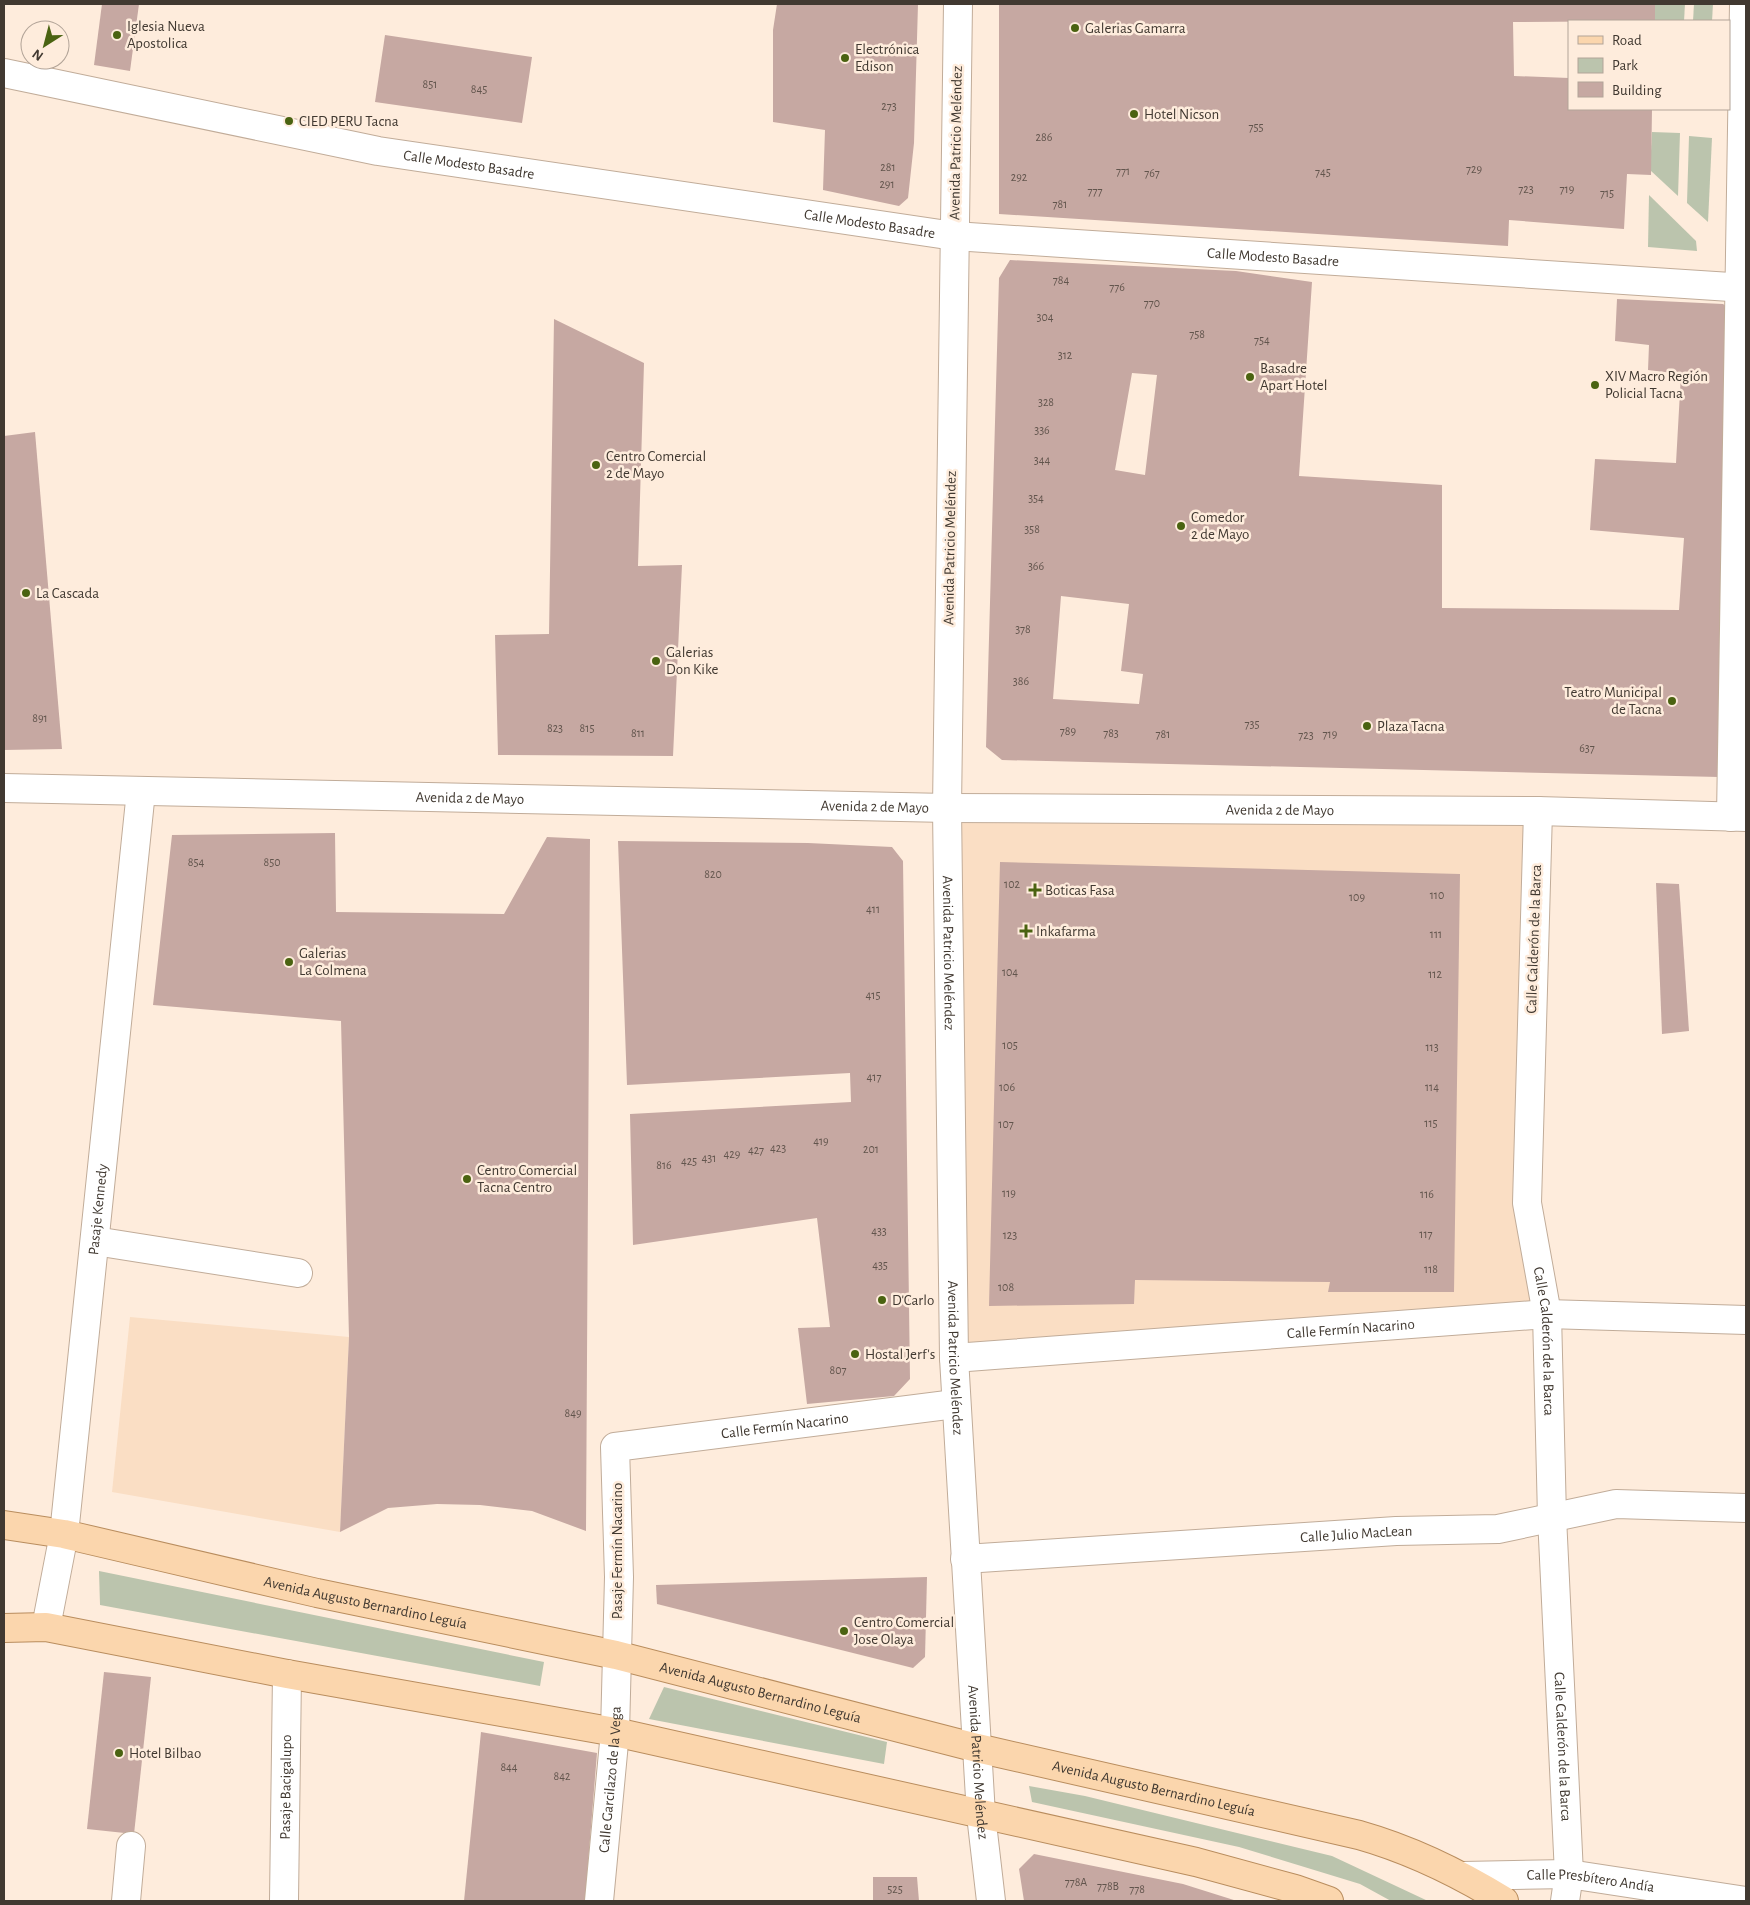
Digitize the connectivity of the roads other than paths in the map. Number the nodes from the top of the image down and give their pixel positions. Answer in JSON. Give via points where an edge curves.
{"nodes":[{"id":1,"x":958,"y":4,"type":"edge"},
{"id":2,"x":1744,"y":4,"type":"edge"},
{"id":3,"x":4,"y":73,"type":"edge"},
{"id":4,"x":954,"y":236,"type":"junction"},
{"id":5,"x":1743,"y":288,"type":"edge"},
{"id":6,"x":4,"y":788,"type":"edge"},
{"id":7,"x":141,"y":791,"type":"junction"},
{"id":8,"x":947,"y":808,"type":"junction"},
{"id":9,"x":1538,"y":811,"type":"junction"},
{"id":10,"x":1739,"y":817,"type":"edge"},
{"id":11,"x":95,"y":1241,"type":"junction"},
{"id":12,"x":298,"y":1273,"type":"dead end"},
{"id":13,"x":1547,"y":1314,"type":"junction"},
{"id":14,"x":1746,"y":1320,"type":"edge"},
{"id":15,"x":954,"y":1358,"type":"junction"},
{"id":16,"x":955,"y":1404,"type":"junction"},
{"id":17,"x":615,"y":1447,"type":"joint"},
{"id":18,"x":1746,"y":1508,"type":"edge"},
{"id":19,"x":1552,"y":1517,"type":"junction"},
{"id":20,"x":4,"y":1525,"type":"edge"},
{"id":21,"x":64,"y":1534,"type":"junction"},
{"id":22,"x":965,"y":1559,"type":"junction"},
{"id":23,"x":46,"y":1627,"type":"junction"},
{"id":24,"x":4,"y":1628,"type":"edge"},
{"id":25,"x":616,"y":1656,"type":"junction"},
{"id":26,"x":286,"y":1674,"type":"junction"},
{"id":27,"x":615,"y":1732,"type":"junction"},
{"id":28,"x":976,"y":1748,"type":"junction"},
{"id":29,"x":980,"y":1815,"type":"junction"},
{"id":30,"x":131,"y":1846,"type":"dead end"},
{"id":31,"x":1569,"y":1874,"type":"junction"},
{"id":32,"x":1463,"y":1876,"type":"junction"},
{"id":33,"x":126,"y":1901,"type":"edge"},
{"id":34,"x":284,"y":1901,"type":"edge"},
{"id":35,"x":599,"y":1901,"type":"edge"},
{"id":36,"x":991,"y":1901,"type":"edge"},
{"id":37,"x":1329,"y":1901,"type":"edge"},
{"id":38,"x":1504,"y":1901,"type":"edge"},
{"id":39,"x":1565,"y":1901,"type":"edge"},
{"id":40,"x":1746,"y":1901,"type":"edge"}],
"edges":[{"from":1,"to":4,"type":"street","name":"Avenida Patricio Meléndez"},
{"from":2,"to":5,"type":"street"},
{"from":3,"to":4,"type":"street","name":"Calle Modesto Basadre","via":[[378,152]]},
{"from":4,"to":5,"type":"street","name":"Calle Modesto Basadre"},
{"from":4,"to":8,"type":"street","name":"Avenida Patricio Meléndez"},
{"from":5,"to":10,"type":"street"},
{"from":6,"to":7,"type":"street","name":"Avenida 2 de Mayo"},
{"from":7,"to":8,"type":"street","name":"Avenida 2 de Mayo"},
{"from":7,"to":11,"type":"street","name":"Pasaje Kennedy"},
{"from":8,"to":9,"type":"street","name":"Avenida 2 de Mayo"},
{"from":8,"to":15,"type":"street","name":"Avenida Patricio Meléndez"},
{"from":9,"to":10,"type":"street","name":"Avenida 2 de Mayo"},
{"from":9,"to":13,"type":"street","name":"Calle Calderón de la Barca","via":[[1527,1203]]},
{"from":11,"to":12,"type":"street"},
{"from":11,"to":21,"type":"street","name":"Pasaje Kennedy"},
{"from":13,"to":14,"type":"street","name":"Calle Fermín Nacarino"},
{"from":13,"to":15,"type":"street","name":"Calle Fermín Nacarino"},
{"from":13,"to":19,"type":"street","name":"Calle Calderón de la Barca"},
{"from":15,"to":16,"type":"street","name":"Avenida Patricio Meléndez"},
{"from":16,"to":17,"type":"street","name":"Calle Fermín Nacarino"},
{"from":16,"to":22,"type":"street","name":"Avenida Patricio Meléndez"},
{"from":17,"to":25,"type":"street","name":"Pasaje Fermín Nacarino","via":[[619,1577]]},
{"from":18,"to":19,"type":"street","name":"Calle Julio MacLean","via":[[1616,1504]]},
{"from":19,"to":22,"type":"street","name":"Calle Julio MacLean","via":[[1498,1529],[1396,1531]]},
{"from":19,"to":31,"type":"street","name":"Calle Calderón de la Barca"},
{"from":20,"to":21,"type":"main road","name":"Avenida Augusto Bernardino Leguía"},
{"from":21,"to":23,"type":"street","name":"Pasaje Kennedy"},
{"from":21,"to":25,"type":"main road","name":"Avenida Augusto Bernardino Leguía","via":[[317,1593]]},
{"from":22,"to":28,"type":"street","name":"Avenida Patricio Meléndez"},
{"from":23,"to":24,"type":"main road"},
{"from":23,"to":26,"type":"main road"},
{"from":25,"to":27,"type":"street","name":"Calle Garcilazo de la Vega"},
{"from":25,"to":28,"type":"main road","name":"Avenida Augusto Bernardino Leguía"},
{"from":26,"to":27,"type":"main road"},
{"from":26,"to":34,"type":"street","name":"Pasaje Bacigalupo"},
{"from":27,"to":29,"type":"main road"},
{"from":27,"to":35,"type":"street","name":"Calle Garcilazo de la Vega"},
{"from":28,"to":29,"type":"street","name":"Avenida Patricio Meléndez"},
{"from":28,"to":32,"type":"main road","name":"Avenida Augusto Bernardino Leguía","via":[[1359,1835],[1397,1846]]},
{"from":29,"to":36,"type":"street","name":"Avenida Patricio Meléndez"},
{"from":29,"to":37,"type":"main road","via":[[1196,1862]]},
{"from":30,"to":33,"type":"street"},
{"from":31,"to":32,"type":"street","name":"Calle Presbítero Andía"},
{"from":31,"to":39,"type":"street","name":"Calle Calderón de la Barca"},
{"from":31,"to":40,"type":"street","name":"Calle Presbítero Andía"},
{"from":32,"to":38,"type":"main road","name":"Avenida Augusto Bernardino Leguía"}]}
